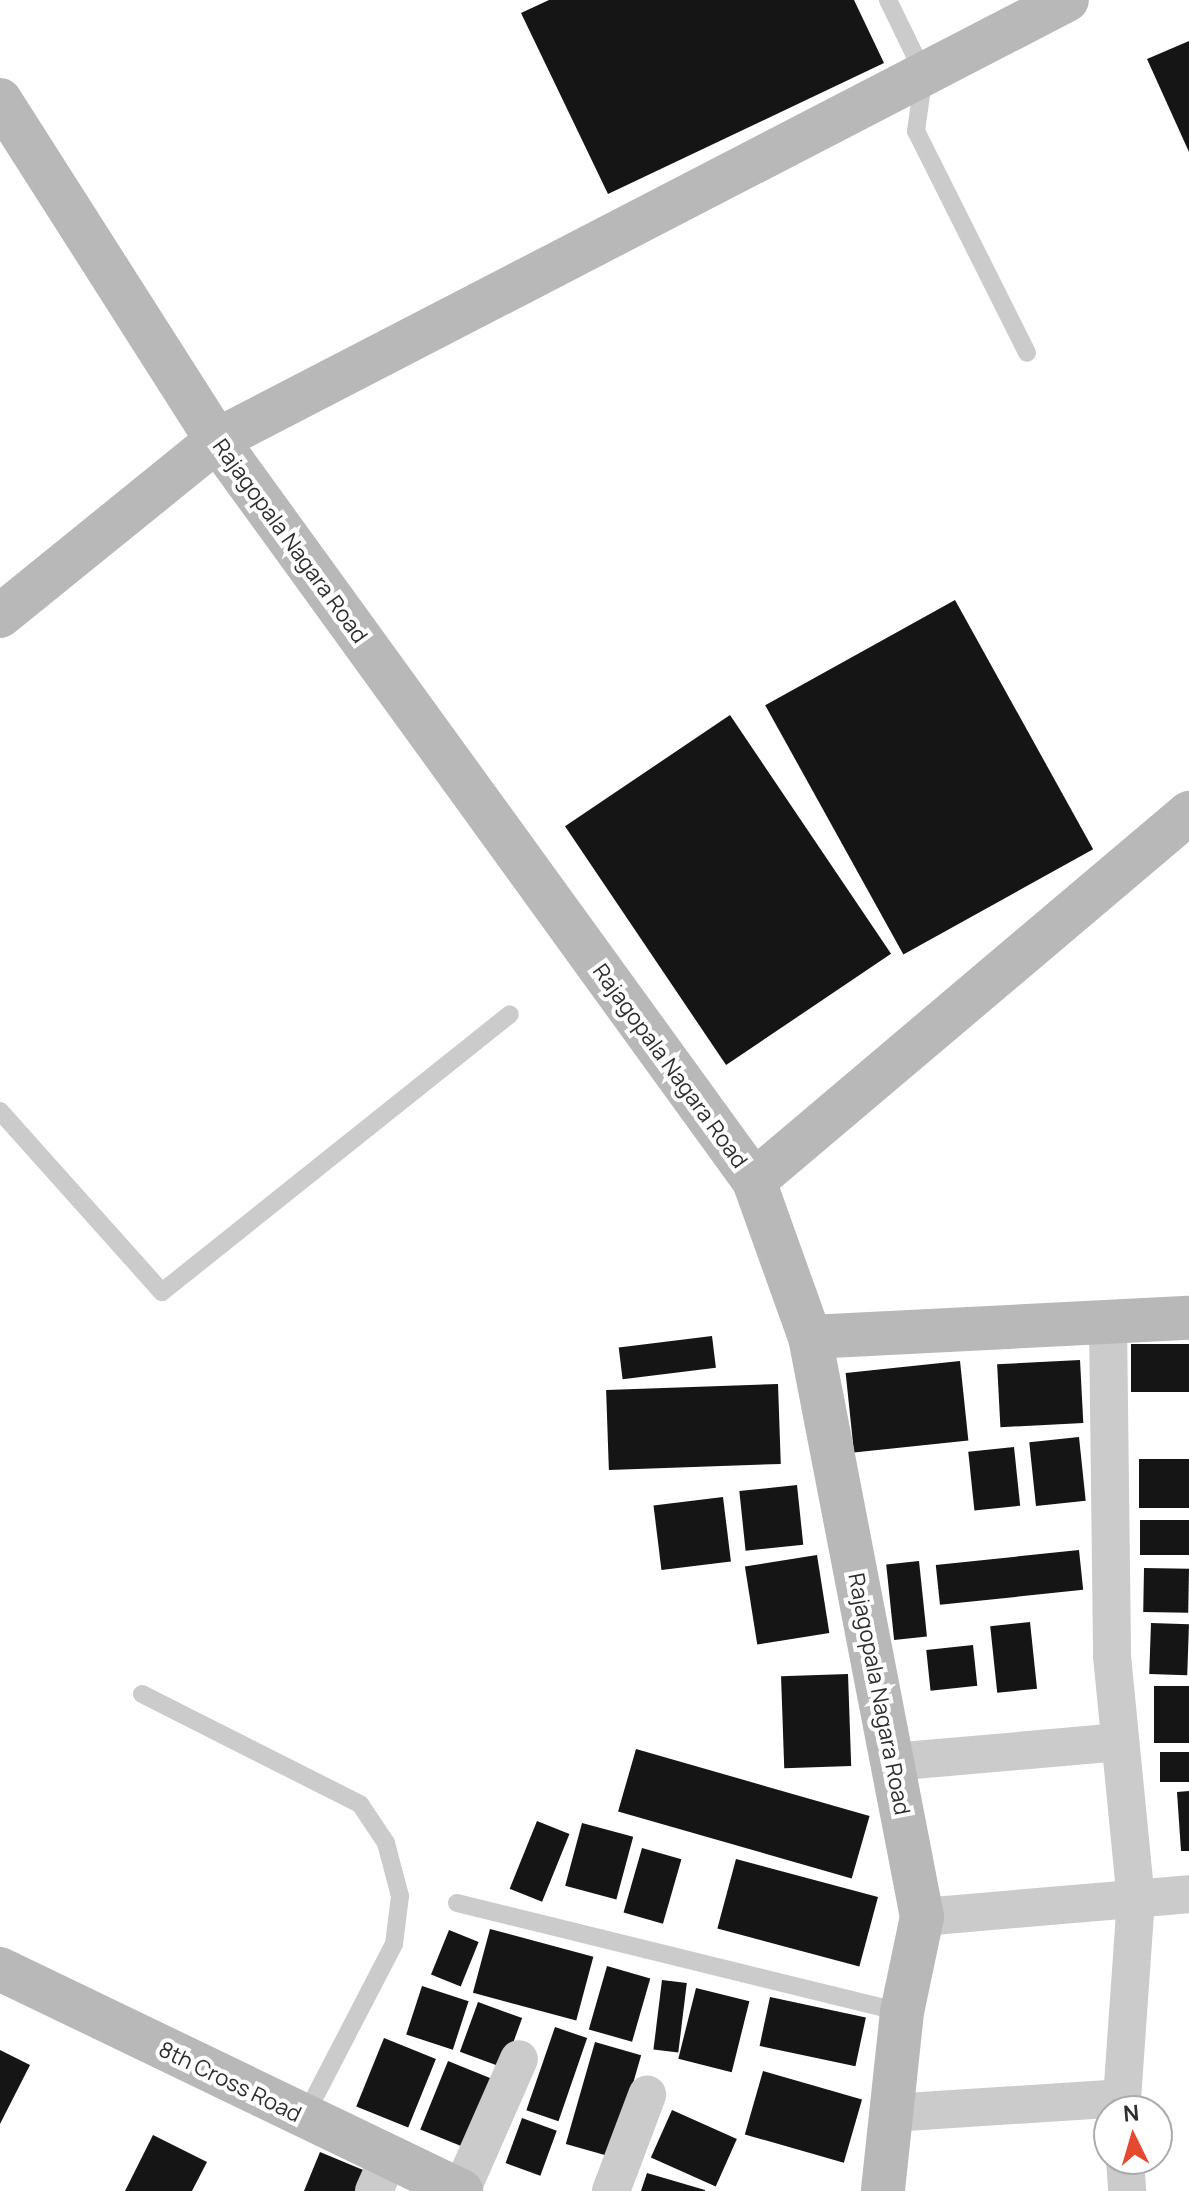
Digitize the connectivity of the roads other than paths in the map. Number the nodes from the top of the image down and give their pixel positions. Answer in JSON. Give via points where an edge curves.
{"nodes":[{"id":1,"x":888,"y":0,"type":"edge"},
{"id":2,"x":1067,"y":0,"type":"edge"},
{"id":3,"x":924,"y":74,"type":"junction"},
{"id":4,"x":0,"y":100,"type":"edge"},
{"id":5,"x":1027,"y":353,"type":"dead end"},
{"id":6,"x":217,"y":440,"type":"junction"},
{"id":7,"x":0,"y":616,"type":"edge"},
{"id":8,"x":1189,"y":813,"type":"edge"},
{"id":9,"x":510,"y":1014,"type":"dead end"},
{"id":10,"x":0,"y":1111,"type":"edge"},
{"id":11,"x":754,"y":1181,"type":"junction"},
{"id":12,"x":1189,"y":1318,"type":"edge"},
{"id":13,"x":1108,"y":1322,"type":"junction"},
{"id":14,"x":810,"y":1337,"type":"junction"},
{"id":15,"x":142,"y":1694,"type":"dead end"},
{"id":16,"x":1120,"y":1742,"type":"junction"},
{"id":17,"x":892,"y":1762,"type":"junction"},
{"id":18,"x":1189,"y":1894,"type":"edge"},
{"id":19,"x":1136,"y":1899,"type":"junction"},
{"id":20,"x":457,"y":1903,"type":"dead end"},
{"id":21,"x":922,"y":1917,"type":"junction"},
{"id":22,"x":0,"y":1969,"type":"edge"},
{"id":23,"x":902,"y":2012,"type":"junction"},
{"id":24,"x":519,"y":2059,"type":"dead end"},
{"id":25,"x":647,"y":2095,"type":"dead end"},
{"id":26,"x":1122,"y":2095,"type":"edge"},
{"id":27,"x":1093,"y":2106,"type":"edge"},
{"id":28,"x":891,"y":2113,"type":"junction"},
{"id":29,"x":303,"y":2118,"type":"junction"},
{"id":30,"x":382,"y":2175,"type":"edge"},
{"id":31,"x":461,"y":2191,"type":"edge"},
{"id":32,"x":611,"y":2191,"type":"edge"},
{"id":33,"x":883,"y":2191,"type":"edge"}],
"edges":[{"from":1,"to":3,"type":"lane"},
{"from":2,"to":3,"type":"street"},
{"from":3,"to":5,"type":"lane","via":[[916,131]]},
{"from":3,"to":6,"type":"street"},
{"from":4,"to":6,"type":"street","name":"Rajagopala Nagara Road"},
{"from":6,"to":7,"type":"street"},
{"from":6,"to":11,"type":"street","name":"Rajagopala Nagara Road"},
{"from":8,"to":11,"type":"street"},
{"from":9,"to":10,"type":"lane","via":[[162,1292]]},
{"from":11,"to":14,"type":"street","name":"Rajagopala Nagara Road"},
{"from":12,"to":13,"type":"street"},
{"from":13,"to":14,"type":"street"},
{"from":13,"to":16,"type":"street","via":[[1112,1656]]},
{"from":14,"to":17,"type":"street","name":"Rajagopala Nagara Road"},
{"from":15,"to":29,"type":"lane","via":[[360,1804],[386,1843],[400,1896],[394,1944]]},
{"from":16,"to":17,"type":"street"},
{"from":16,"to":19,"type":"street"},
{"from":17,"to":21,"type":"street","name":"Rajagopala Nagara Road"},
{"from":18,"to":19,"type":"street"},
{"from":19,"to":21,"type":"street"},
{"from":19,"to":26,"type":"street"},
{"from":20,"to":23,"type":"lane"},
{"from":21,"to":23,"type":"street","name":"Rajagopala Nagara Road"},
{"from":22,"to":29,"type":"street","name":"8th Cross Road"},
{"from":23,"to":28,"type":"street","name":"Rajagopala Nagara Road"},
{"from":24,"to":31,"type":"street"},
{"from":25,"to":32,"type":"street"},
{"from":27,"to":28,"type":"street"},
{"from":28,"to":33,"type":"street","name":"Rajagopala Nagara Road"},
{"from":29,"to":30,"type":"street","name":"8th Cross Road"},
{"from":30,"to":31,"type":"street","name":"8th Cross Road"}]}
